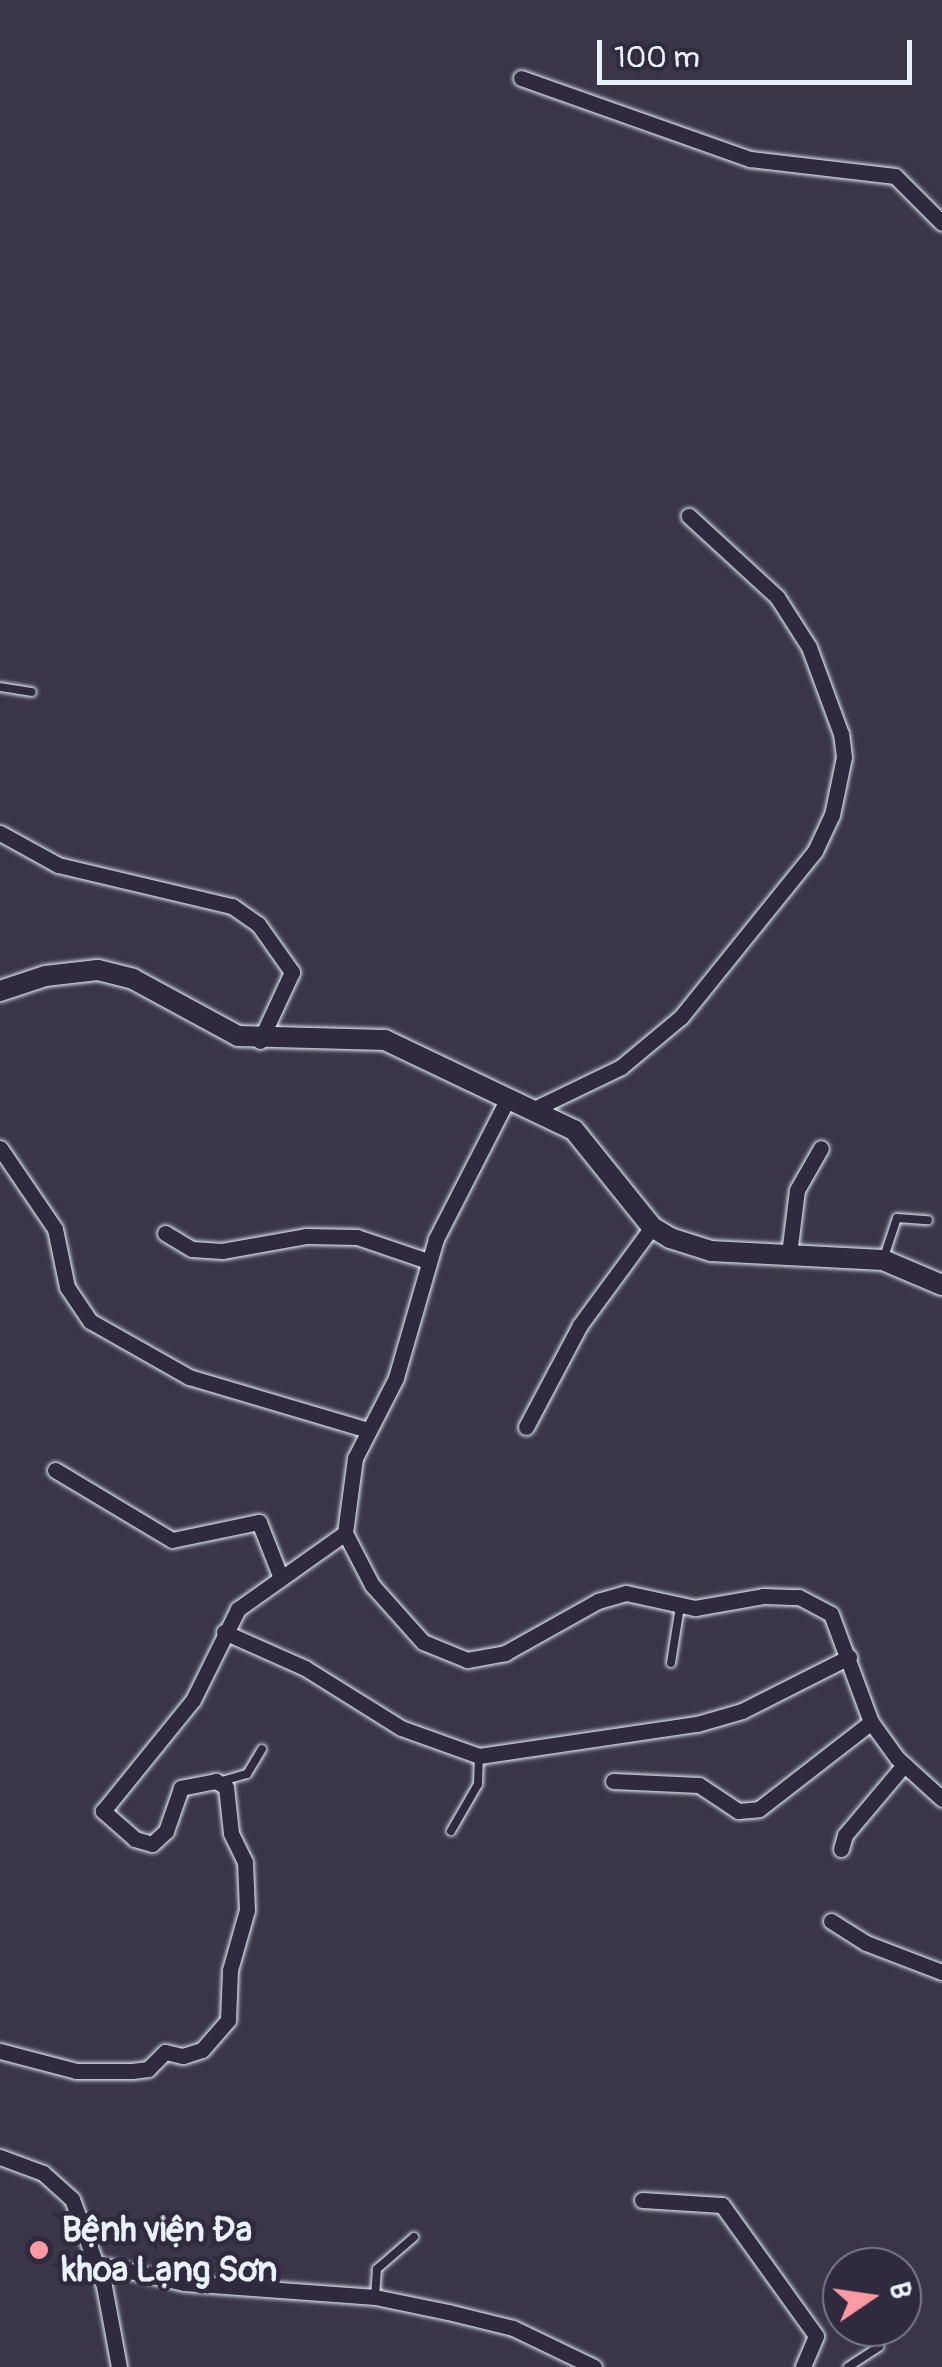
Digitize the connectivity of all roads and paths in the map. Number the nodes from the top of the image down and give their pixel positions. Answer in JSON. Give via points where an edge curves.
{"nodes":[{"id":1,"x":521,"y":78,"type":"dead end"},
{"id":2,"x":942,"y":223,"type":"edge"},
{"id":3,"x":689,"y":516,"type":"dead end"},
{"id":4,"x":0,"y":687,"type":"edge"},
{"id":5,"x":32,"y":692,"type":"dead end"},
{"id":6,"x":0,"y":833,"type":"edge"},
{"id":7,"x":0,"y":991,"type":"edge"},
{"id":8,"x":260,"y":1041,"type":"junction"},
{"id":9,"x":506,"y":1102,"type":"junction"},
{"id":10,"x":532,"y":1110,"type":"junction"},
{"id":11,"x":0,"y":1148,"type":"edge"},
{"id":12,"x":821,"y":1148,"type":"dead end"},
{"id":13,"x":928,"y":1220,"type":"dead end"},
{"id":14,"x":652,"y":1227,"type":"junction"},
{"id":15,"x":166,"y":1233,"type":"dead end"},
{"id":16,"x":789,"y":1254,"type":"junction"},
{"id":17,"x":883,"y":1260,"type":"junction"},
{"id":18,"x":428,"y":1261,"type":"junction"},
{"id":19,"x":942,"y":1285,"type":"edge"},
{"id":20,"x":526,"y":1428,"type":"dead end"},
{"id":21,"x":368,"y":1430,"type":"junction"},
{"id":22,"x":56,"y":1470,"type":"dead end"},
{"id":23,"x":345,"y":1533,"type":"junction"},
{"id":24,"x":280,"y":1578,"type":"junction"},
{"id":25,"x":680,"y":1606,"type":"junction"},
{"id":26,"x":224,"y":1632,"type":"junction"},
{"id":27,"x":849,"y":1658,"type":"junction"},
{"id":28,"x":670,"y":1663,"type":"dead end"},
{"id":29,"x":871,"y":1722,"type":"junction"},
{"id":30,"x":262,"y":1750,"type":"dead end"},
{"id":31,"x":479,"y":1756,"type":"junction"},
{"id":32,"x":904,"y":1765,"type":"junction"},
{"id":33,"x":222,"y":1781,"type":"junction"},
{"id":34,"x":612,"y":1781,"type":"dead end"},
{"id":35,"x":942,"y":1799,"type":"edge"},
{"id":36,"x":452,"y":1831,"type":"dead end"},
{"id":37,"x":841,"y":1849,"type":"dead end"},
{"id":38,"x":831,"y":1920,"type":"dead end"},
{"id":39,"x":942,"y":1972,"type":"edge"},
{"id":40,"x":0,"y":2051,"type":"edge"},
{"id":41,"x":0,"y":2157,"type":"edge"},
{"id":42,"x":642,"y":2200,"type":"dead end"},
{"id":43,"x":414,"y":2238,"type":"dead end"},
{"id":44,"x":97,"y":2264,"type":"junction"},
{"id":45,"x":376,"y":2298,"type":"junction"},
{"id":46,"x":878,"y":2347,"type":"dead end"},
{"id":47,"x":807,"y":2365,"type":"edge"},
{"id":48,"x":119,"y":2367,"type":"edge"},
{"id":49,"x":594,"y":2367,"type":"edge"},
{"id":50,"x":848,"y":2367,"type":"edge"}],
"edges":[{"from":1,"to":2,"type":"street","via":[[750,159],[895,176]]},
{"from":3,"to":10,"type":"street","via":[[767,586],[808,647],[842,734],[832,816],[816,851],[681,1017],[621,1067]]},
{"from":4,"to":5,"type":"lane"},
{"from":6,"to":8,"type":"street","via":[[58,865],[232,906],[258,924],[292,972]]},
{"from":7,"to":8,"type":"street","via":[[44,976],[98,970],[133,979]]},
{"from":8,"to":9,"type":"street","via":[[338,1034],[385,1040]]},
{"from":9,"to":10,"type":"street"},
{"from":9,"to":18,"type":"street"},
{"from":10,"to":14,"type":"street","via":[[574,1130]]},
{"from":11,"to":21,"type":"street","via":[[55,1229],[75,1309],[90,1321],[190,1377]]},
{"from":12,"to":16,"type":"street","via":[[797,1190]]},
{"from":13,"to":17,"type":"lane","via":[[897,1218]]},
{"from":14,"to":16,"type":"street","via":[[711,1252]]},
{"from":14,"to":20,"type":"street","via":[[589,1309]]},
{"from":15,"to":18,"type":"street","via":[[192,1249],[222,1251],[306,1236],[357,1237]]},
{"from":16,"to":17,"type":"street"},
{"from":17,"to":19,"type":"street"},
{"from":18,"to":21,"type":"street","via":[[406,1350]]},
{"from":21,"to":23,"type":"street","via":[[355,1458]]},
{"from":22,"to":24,"type":"street","via":[[172,1540],[260,1522]]},
{"from":23,"to":24,"type":"street"},
{"from":23,"to":25,"type":"street","via":[[372,1585],[422,1642],[467,1660],[505,1653],[598,1601],[626,1594]]},
{"from":24,"to":26,"type":"street","via":[[238,1608]]},
{"from":25,"to":27,"type":"street","via":[[799,1597],[831,1614]]},
{"from":25,"to":28,"type":"lane"},
{"from":26,"to":31,"type":"street","via":[[305,1668],[401,1728]]},
{"from":26,"to":33,"type":"street","via":[[194,1700],[103,1811],[135,1839],[152,1844],[166,1831],[180,1788]]},
{"from":27,"to":29,"type":"street"},
{"from":27,"to":31,"type":"street","via":[[742,1711],[697,1724]]},
{"from":29,"to":32,"type":"street"},
{"from":29,"to":34,"type":"street","via":[[759,1810],[738,1811],[699,1786]]},
{"from":30,"to":33,"type":"lane","via":[[247,1774]]},
{"from":31,"to":36,"type":"lane","via":[[478,1784]]},
{"from":32,"to":35,"type":"street"},
{"from":32,"to":37,"type":"street","via":[[845,1835]]},
{"from":33,"to":40,"type":"street","via":[[231,1833],[245,1862],[247,1910],[230,1970],[228,2020],[202,2050],[166,2052],[132,2072],[76,2070]]},
{"from":38,"to":39,"type":"street","via":[[866,1942]]},
{"from":41,"to":44,"type":"street","via":[[57,2182],[82,2217]]},
{"from":42,"to":47,"type":"street","via":[[722,2205],[816,2336]]},
{"from":43,"to":45,"type":"lane","via":[[377,2269]]},
{"from":44,"to":45,"type":"street","via":[[184,2284]]},
{"from":44,"to":48,"type":"street"},
{"from":45,"to":49,"type":"street","via":[[513,2328]]},
{"from":46,"to":50,"type":"lane"}]}
